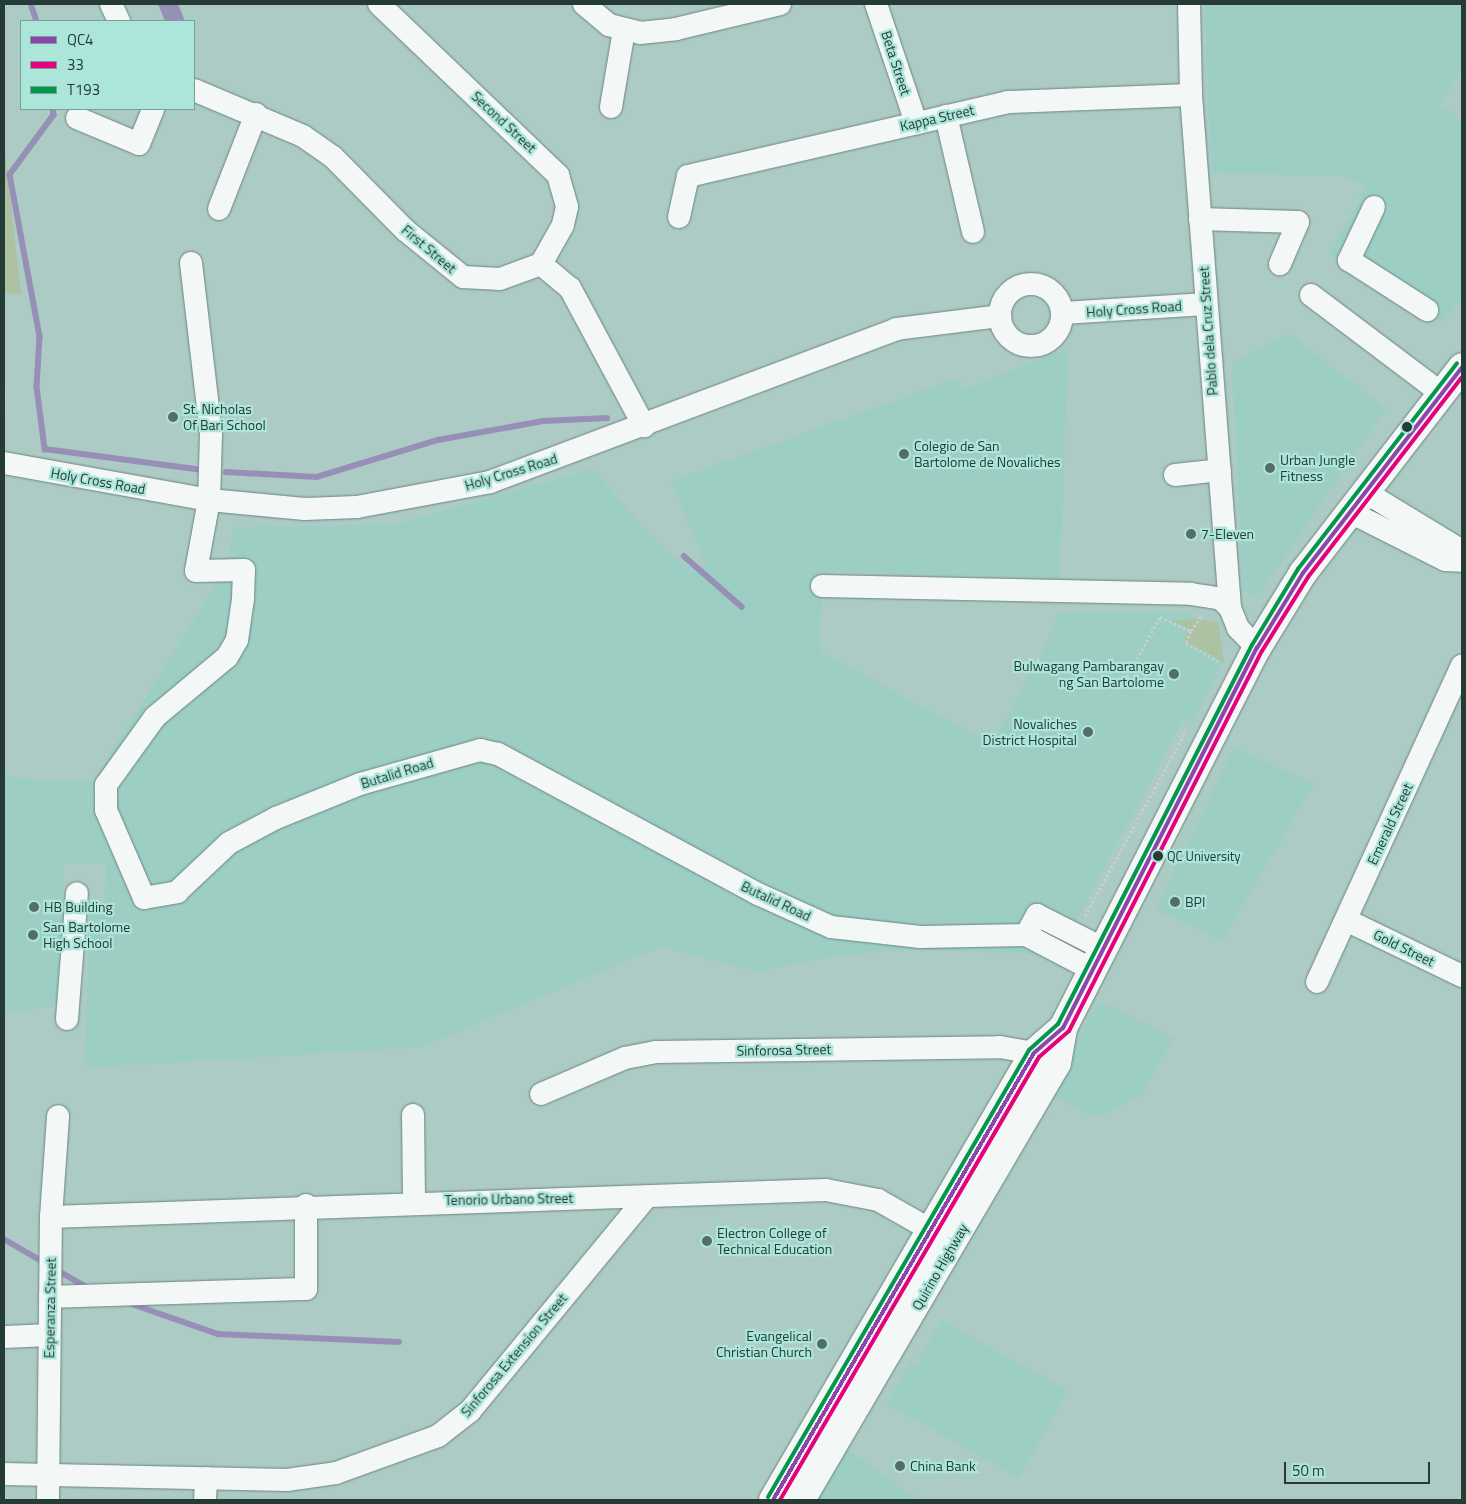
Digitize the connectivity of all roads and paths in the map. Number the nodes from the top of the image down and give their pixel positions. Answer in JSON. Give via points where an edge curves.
{"nodes":[{"id":1,"x":111,"y":4,"type":"edge"},
{"id":2,"x":379,"y":4,"type":"edge"},
{"id":3,"x":584,"y":4,"type":"edge"},
{"id":4,"x":780,"y":4,"type":"edge"},
{"id":5,"x":876,"y":4,"type":"edge"},
{"id":6,"x":1189,"y":4,"type":"edge"},
{"id":7,"x":119,"y":20,"type":"edge"},
{"id":8,"x":624,"y":30,"type":"junction"},
{"id":9,"x":195,"y":90,"type":"edge"},
{"id":10,"x":1191,"y":95,"type":"junction"},
{"id":11,"x":611,"y":106,"type":"dead end"},
{"id":12,"x":153,"y":110,"type":"edge"},
{"id":13,"x":256,"y":114,"type":"junction"},
{"id":14,"x":946,"y":116,"type":"junction"},
{"id":15,"x":77,"y":118,"type":"dead end"},
{"id":16,"x":916,"y":123,"type":"junction"},
{"id":17,"x":1374,"y":207,"type":"dead end"},
{"id":18,"x":219,"y":209,"type":"dead end"},
{"id":19,"x":680,"y":217,"type":"dead end"},
{"id":20,"x":1200,"y":219,"type":"junction"},
{"id":21,"x":973,"y":232,"type":"dead end"},
{"id":22,"x":191,"y":262,"type":"dead end"},
{"id":23,"x":541,"y":264,"type":"junction"},
{"id":24,"x":1280,"y":264,"type":"dead end"},
{"id":25,"x":1311,"y":295,"type":"dead end"},
{"id":26,"x":1206,"y":304,"type":"junction"},
{"id":27,"x":1427,"y":310,"type":"dead end"},
{"id":28,"x":1063,"y":313,"type":"junction"},
{"id":29,"x":1000,"y":316,"type":"junction"},
{"id":30,"x":1462,"y":366,"type":"edge"},
{"id":31,"x":4,"y":387,"type":"edge"},
{"id":32,"x":1441,"y":393,"type":"junction"},
{"id":33,"x":4,"y":413,"type":"edge"},
{"id":34,"x":644,"y":426,"type":"junction"},
{"id":35,"x":4,"y":463,"type":"edge"},
{"id":36,"x":1220,"y":470,"type":"junction"},
{"id":37,"x":1175,"y":475,"type":"dead end"},
{"id":38,"x":209,"y":500,"type":"junction"},
{"id":39,"x":1358,"y":502,"type":"junction"},
{"id":40,"x":1462,"y":550,"type":"edge"},
{"id":41,"x":1462,"y":561,"type":"edge"},
{"id":42,"x":1228,"y":564,"type":"junction"},
{"id":43,"x":822,"y":586,"type":"dead end"},
{"id":44,"x":1181,"y":594,"type":"junction"},
{"id":45,"x":1230,"y":608,"type":"junction"},
{"id":46,"x":1160,"y":616,"type":"junction"},
{"id":47,"x":1257,"y":648,"type":"junction"},
{"id":48,"x":1462,"y":666,"type":"edge"},
{"id":49,"x":1218,"y":670,"type":"dead end"},
{"id":50,"x":1125,"y":681,"type":"dead end"},
{"id":51,"x":1189,"y":726,"type":"dead end"},
{"id":52,"x":77,"y":893,"type":"dead end"},
{"id":53,"x":1346,"y":920,"type":"junction"},
{"id":54,"x":1076,"y":934,"type":"junction"},
{"id":55,"x":1026,"y":935,"type":"junction"},
{"id":56,"x":1099,"y":960,"type":"junction"},
{"id":57,"x":1462,"y":976,"type":"edge"},
{"id":58,"x":1317,"y":982,"type":"dead end"},
{"id":59,"x":67,"y":1019,"type":"dead end"},
{"id":60,"x":1063,"y":1028,"type":"junction"},
{"id":61,"x":1034,"y":1053,"type":"junction"},
{"id":62,"x":542,"y":1094,"type":"dead end"},
{"id":63,"x":413,"y":1115,"type":"dead end"},
{"id":64,"x":58,"y":1116,"type":"dead end"},
{"id":65,"x":647,"y":1196,"type":"junction"},
{"id":66,"x":414,"y":1201,"type":"junction"},
{"id":67,"x":306,"y":1205,"type":"junction"},
{"id":68,"x":51,"y":1217,"type":"junction"},
{"id":69,"x":942,"y":1237,"type":"junction"},
{"id":70,"x":902,"y":1279,"type":"junction"},
{"id":71,"x":925,"y":1292,"type":"junction"},
{"id":72,"x":50,"y":1297,"type":"junction"},
{"id":73,"x":50,"y":1335,"type":"junction"},
{"id":74,"x":4,"y":1337,"type":"edge"},
{"id":75,"x":852,"y":1390,"type":"junction"},
{"id":76,"x":809,"y":1464,"type":"junction"},
{"id":77,"x":4,"y":1474,"type":"edge"},
{"id":78,"x":48,"y":1474,"type":"junction"},
{"id":79,"x":206,"y":1489,"type":"edge"},
{"id":80,"x":48,"y":1500,"type":"edge"},
{"id":81,"x":774,"y":1500,"type":"edge"},
{"id":82,"x":801,"y":1500,"type":"edge"}],
"edges":[{"from":1,"to":7,"type":"street"},
{"from":2,"to":23,"type":"street","name":"Second Street","via":[[558,175],[567,207],[563,225]]},
{"from":3,"to":8,"type":"street","via":[[609,25]]},
{"from":4,"to":8,"type":"street","via":[[657,33]]},
{"from":5,"to":16,"type":"street","name":"Beta Street"},
{"from":6,"to":10,"type":"street","name":"Pablo dela Cruz Street"},
{"from":8,"to":11,"type":"street"},
{"from":9,"to":13,"type":"street","name":"First Street"},
{"from":10,"to":14,"type":"street","name":"Kappa Street","via":[[1032,100]]},
{"from":10,"to":20,"type":"street","name":"Pablo dela Cruz Street"},
{"from":12,"to":15,"type":"street","via":[[139,144]]},
{"from":13,"to":18,"type":"street"},
{"from":13,"to":23,"type":"street","name":"First Street","via":[[304,136],[333,157],[405,230],[463,277],[500,279]]},
{"from":14,"to":16,"type":"street","name":"Kappa Street"},
{"from":14,"to":21,"type":"street"},
{"from":16,"to":19,"type":"street","name":"Kappa Street","via":[[688,176]]},
{"from":17,"to":27,"type":"street","via":[[1349,260]]},
{"from":20,"to":24,"type":"street","via":[[1298,222]]},
{"from":20,"to":26,"type":"street","name":"Pablo dela Cruz Street"},
{"from":22,"to":38,"type":"street","via":[[211,434]]},
{"from":23,"to":34,"type":"street","via":[[570,288]]},
{"from":25,"to":32,"type":"street"},
{"from":26,"to":28,"type":"street","name":"Holy Cross Road"},
{"from":26,"to":36,"type":"street","name":"Pablo dela Cruz Street"},
{"from":28,"to":29,"type":"street","via":[[1054,294],[1030,284],[1006,296]]},
{"from":28,"to":29,"type":"street","via":[[1061,324],[1048,341],[1027,346],[1008,336]]},
{"from":29,"to":34,"type":"street","name":"Holy Cross Road","via":[[896,329]]},
{"from":30,"to":32,"type":"main road","name":"Quirino Highway"},
{"from":31,"to":33,"type":"path"},
{"from":32,"to":39,"type":"main road","name":"Quirino Highway"},
{"from":34,"to":38,"type":"street","name":"Holy Cross Road","via":[[490,482],[398,501],[305,509]]},
{"from":35,"to":38,"type":"street","name":"Holy Cross Road"},
{"from":36,"to":37,"type":"street"},
{"from":36,"to":42,"type":"street","name":"Pablo dela Cruz Street"},
{"from":38,"to":55,"type":"street","name":"Butalid Road","via":[[196,571],[244,570],[241,621],[227,657],[155,717],[106,785],[106,810],[144,898],[177,892],[229,843],[276,818],[360,784],[480,750],[498,754],[758,894],[831,927],[920,937]]},
{"from":39,"to":40,"type":"street"},
{"from":39,"to":41,"type":"street","via":[[1445,560]]},
{"from":39,"to":47,"type":"main road","name":"Quirino Highway","via":[[1304,573]]},
{"from":42,"to":44,"type":"street","via":[[1221,578]]},
{"from":42,"to":45,"type":"street","name":"Pablo dela Cruz Street"},
{"from":43,"to":44,"type":"street"},
{"from":44,"to":45,"type":"street","via":[[1221,599]]},
{"from":44,"to":46,"type":"path"},
{"from":45,"to":47,"type":"street","name":"Pablo dela Cruz Street","via":[[1238,628]]},
{"from":46,"to":49,"type":"path","via":[[1191,631],[1186,643],[1222,662]]},
{"from":46,"to":50,"type":"path"},
{"from":47,"to":56,"type":"main road","name":"Quirino Highway"},
{"from":48,"to":53,"type":"street","name":"Emerald Street"},
{"from":51,"to":54,"type":"path"},
{"from":52,"to":59,"type":"street"},
{"from":53,"to":57,"type":"street","name":"Gold Street"},
{"from":53,"to":58,"type":"street","name":"Emerald Street"},
{"from":54,"to":55,"type":"street","via":[[1037,915]]},
{"from":54,"to":56,"type":"street"},
{"from":55,"to":56,"type":"street","name":"Butalid Road"},
{"from":56,"to":60,"type":"main road","name":"Quirino Highway"},
{"from":60,"to":61,"type":"main road","name":"Quirino Highway"},
{"from":60,"to":69,"type":"main road","name":"Quirino Highway","via":[[1057,1063]]},
{"from":61,"to":62,"type":"street","name":"Sinforosa Street","via":[[1000,1047],[656,1052],[625,1058]]},
{"from":61,"to":69,"type":"main road","name":"Quirino Highway"},
{"from":63,"to":66,"type":"street"},
{"from":64,"to":68,"type":"street","name":"Esperanza Street"},
{"from":65,"to":66,"type":"street","name":"Tenorio Urbano Street"},
{"from":65,"to":69,"type":"street","name":"Tenorio Urbano Street","via":[[844,1190],[878,1200]]},
{"from":65,"to":79,"type":"street","name":"Sinforosa Extension Street","via":[[470,1411],[438,1436],[336,1473]]},
{"from":66,"to":67,"type":"street","name":"Tenorio Urbano Street"},
{"from":67,"to":68,"type":"street","name":"Tenorio Urbano Street"},
{"from":67,"to":72,"type":"street","via":[[306,1289]]},
{"from":68,"to":72,"type":"street","name":"Esperanza Street"},
{"from":69,"to":70,"type":"main road","name":"Quirino Highway"},
{"from":69,"to":71,"type":"main road","name":"Quirino Highway"},
{"from":70,"to":71,"type":"main road"},
{"from":70,"to":75,"type":"main road","name":"Quirino Highway"},
{"from":71,"to":75,"type":"main road","name":"Quirino Highway"},
{"from":72,"to":73,"type":"street","name":"Esperanza Street"},
{"from":73,"to":74,"type":"street"},
{"from":73,"to":78,"type":"street","name":"Esperanza Street"},
{"from":75,"to":76,"type":"main road","name":"Quirino Highway"},
{"from":76,"to":81,"type":"main road","name":"Quirino Highway"},
{"from":76,"to":82,"type":"main road","name":"Quirino Highway"},
{"from":77,"to":78,"type":"street"},
{"from":78,"to":79,"type":"street","name":"Sinforosa Extension Street"},
{"from":78,"to":80,"type":"street","name":"Esperanza Street"}]}
